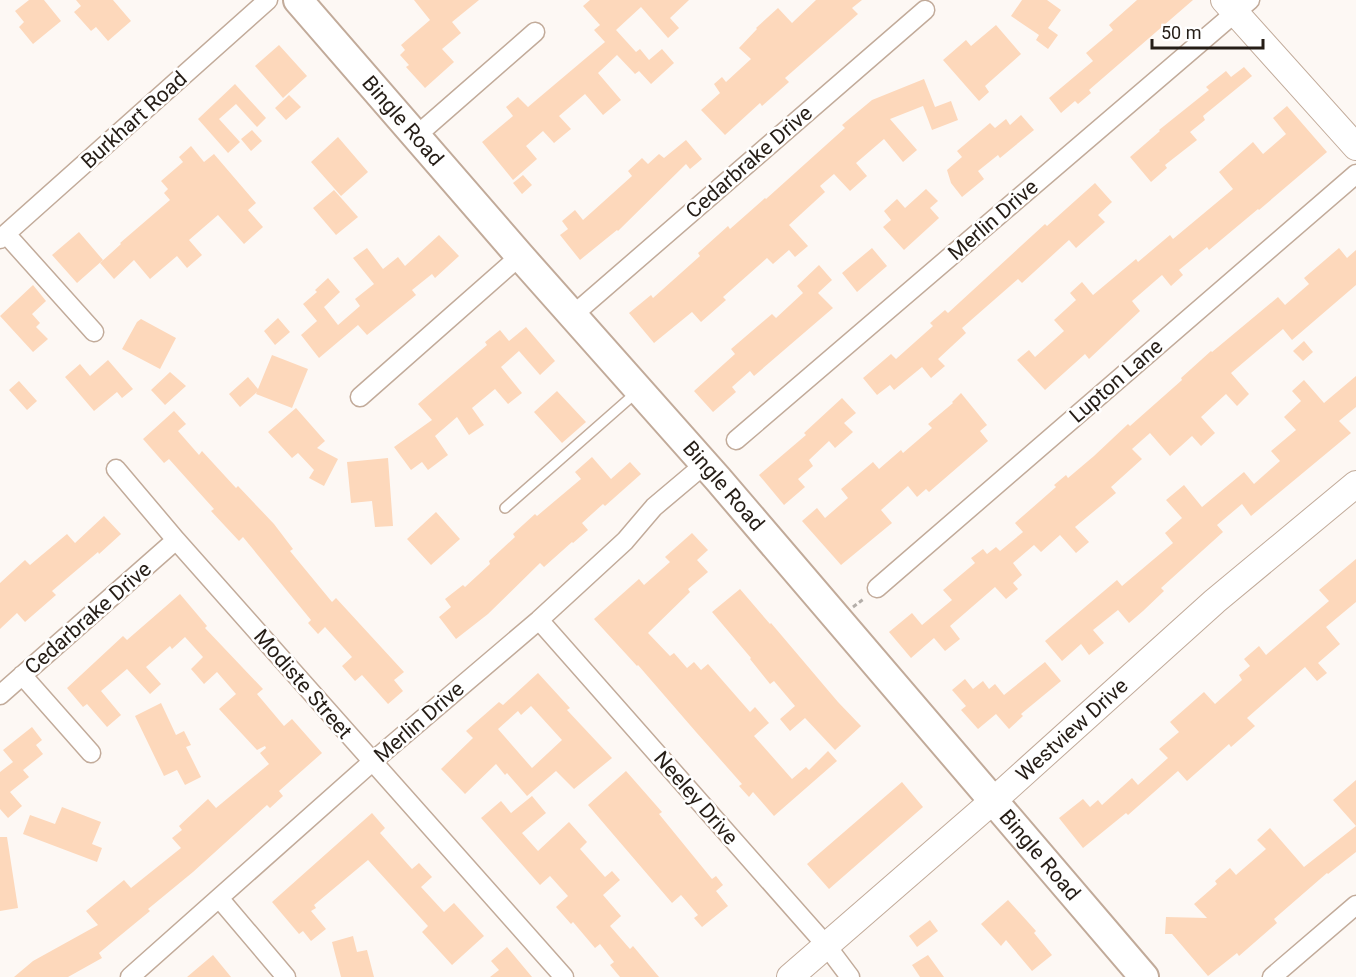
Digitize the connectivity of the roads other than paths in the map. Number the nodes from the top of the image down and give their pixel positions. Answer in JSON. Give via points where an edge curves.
{"nodes":[{"id":1,"x":268,"y":0,"type":"edge"},
{"id":2,"x":298,"y":0,"type":"edge"},
{"id":3,"x":1236,"y":4,"type":"edge"},
{"id":4,"x":925,"y":10,"type":"dead end"},
{"id":5,"x":535,"y":32,"type":"dead end"},
{"id":6,"x":416,"y":136,"type":"junction"},
{"id":7,"x":1356,"y":147,"type":"edge"},
{"id":8,"x":1356,"y":174,"type":"edge"},
{"id":9,"x":3,"y":237,"type":"edge"},
{"id":10,"x":520,"y":256,"type":"junction"},
{"id":11,"x":573,"y":315,"type":"junction"},
{"id":12,"x":94,"y":332,"type":"dead end"},
{"id":13,"x":640,"y":390,"type":"junction"},
{"id":14,"x":360,"y":397,"type":"dead end"},
{"id":15,"x":736,"y":440,"type":"dead end"},
{"id":16,"x":705,"y":464,"type":"junction"},
{"id":17,"x":116,"y":469,"type":"dead end"},
{"id":18,"x":1356,"y":484,"type":"edge"},
{"id":19,"x":505,"y":508,"type":"dead end"},
{"id":20,"x":176,"y":540,"type":"junction"},
{"id":21,"x":878,"y":587,"type":"road end"},
{"id":22,"x":539,"y":620,"type":"junction"},
{"id":23,"x":22,"y":675,"type":"junction"},
{"id":24,"x":0,"y":695,"type":"edge"},
{"id":25,"x":91,"y":753,"type":"dead end"},
{"id":26,"x":372,"y":762,"type":"junction"},
{"id":27,"x":994,"y":800,"type":"junction"},
{"id":28,"x":219,"y":898,"type":"junction"},
{"id":29,"x":1356,"y":905,"type":"edge"},
{"id":30,"x":826,"y":945,"type":"junction"},
{"id":31,"x":130,"y":977,"type":"edge"},
{"id":32,"x":286,"y":977,"type":"edge"},
{"id":33,"x":564,"y":977,"type":"edge"},
{"id":34,"x":790,"y":977,"type":"edge"},
{"id":35,"x":850,"y":977,"type":"edge"},
{"id":36,"x":1144,"y":977,"type":"edge"},
{"id":37,"x":1272,"y":977,"type":"edge"}],
"edges":[{"from":1,"to":9,"type":"street","name":"Burkhart Road"},
{"from":2,"to":6,"type":"main road","name":"Bingle Road"},
{"from":3,"to":7,"type":"main road"},
{"from":3,"to":15,"type":"street","name":"Merlin Drive"},
{"from":4,"to":11,"type":"street","name":"Cedarbrake Drive"},
{"from":5,"to":6,"type":"street"},
{"from":6,"to":10,"type":"main road","name":"Bingle Road"},
{"from":8,"to":21,"type":"street","name":"Lupton Lane"},
{"from":9,"to":12,"type":"street"},
{"from":10,"to":11,"type":"main road","name":"Bingle Road"},
{"from":10,"to":14,"type":"street"},
{"from":11,"to":13,"type":"main road","name":"Bingle Road"},
{"from":13,"to":16,"type":"main road","name":"Bingle Road"},
{"from":13,"to":19,"type":"lane"},
{"from":16,"to":22,"type":"street","name":"Merlin Drive","via":[[654,507],[625,541]]},
{"from":16,"to":27,"type":"main road","name":"Bingle Road"},
{"from":17,"to":20,"type":"street","name":"Modiste Street"},
{"from":18,"to":27,"type":"main road","name":"Westview Drive","via":[[1215,601]]},
{"from":20,"to":23,"type":"street","name":"Cedarbrake Drive"},
{"from":20,"to":26,"type":"street","name":"Modiste Street"},
{"from":22,"to":26,"type":"street","name":"Merlin Drive"},
{"from":22,"to":30,"type":"street","name":"Neeley Drive"},
{"from":23,"to":24,"type":"street","name":"Cedarbrake Drive"},
{"from":23,"to":25,"type":"street"},
{"from":26,"to":28,"type":"street","name":"Merlin Drive"},
{"from":26,"to":33,"type":"street","name":"Modiste Street"},
{"from":27,"to":30,"type":"main road","name":"Westview Drive"},
{"from":27,"to":36,"type":"main road","name":"Bingle Road"},
{"from":28,"to":31,"type":"street","name":"Merlin Drive"},
{"from":28,"to":32,"type":"street"},
{"from":29,"to":37,"type":"street"},
{"from":30,"to":34,"type":"main road","name":"Westview Drive"},
{"from":30,"to":35,"type":"street","name":"Neeley Drive"}]}
